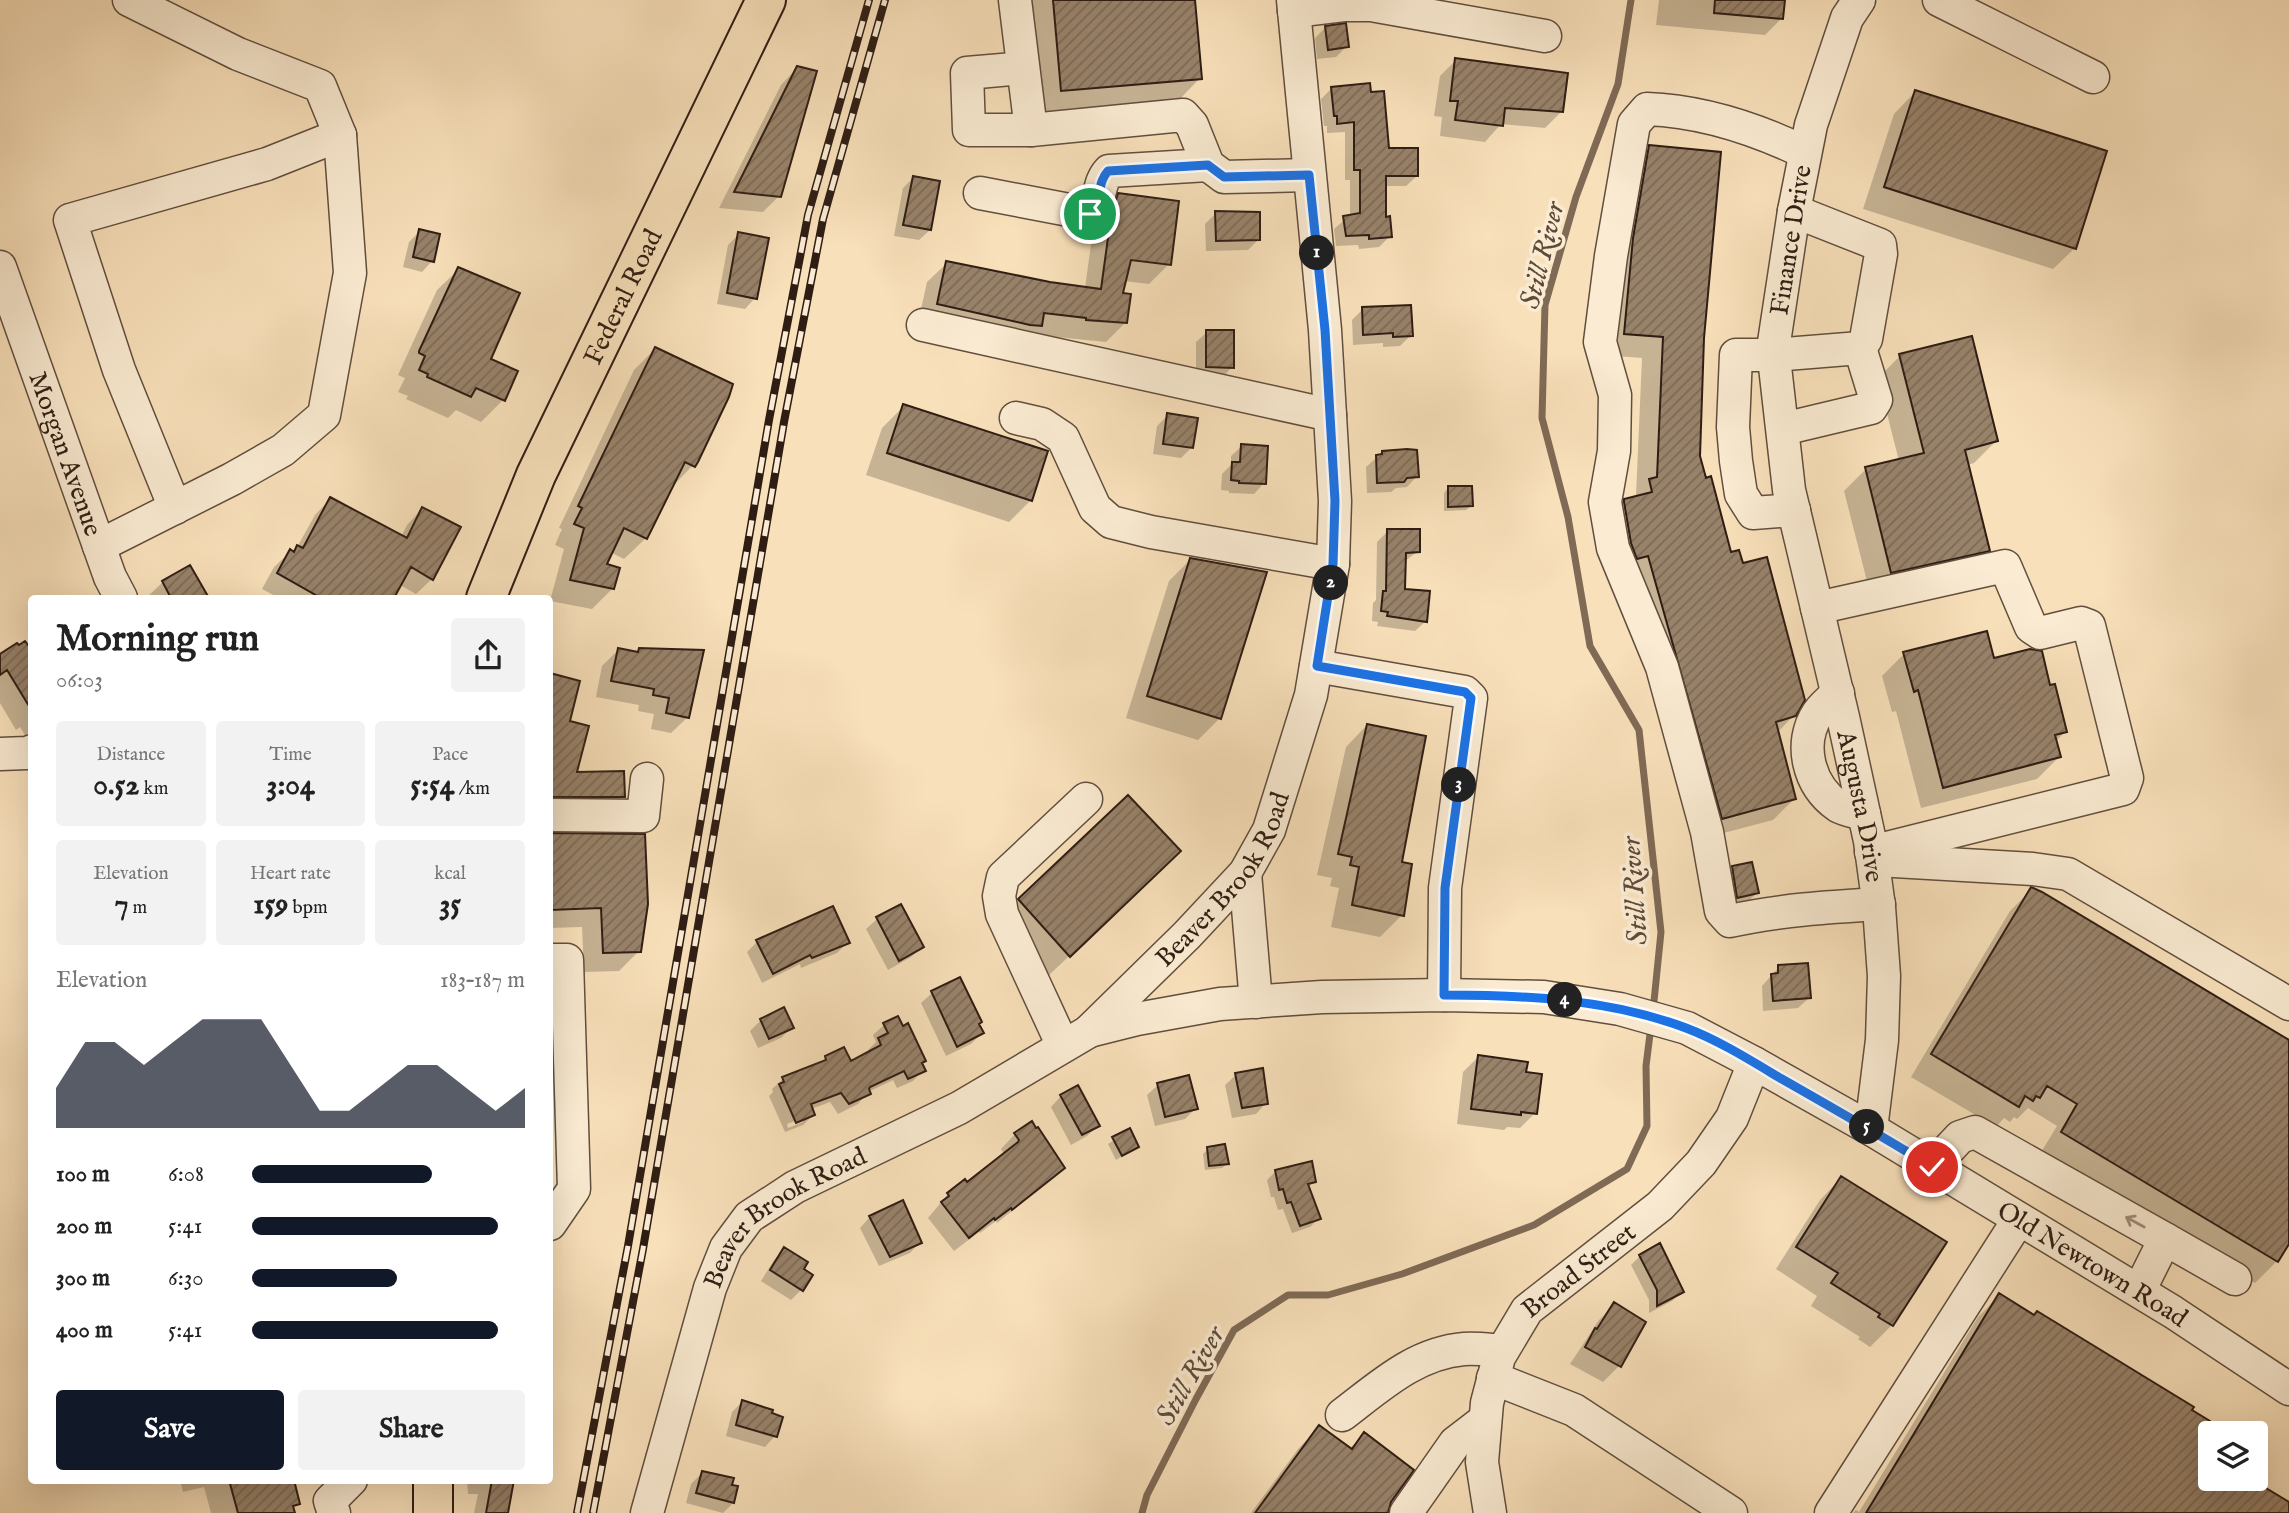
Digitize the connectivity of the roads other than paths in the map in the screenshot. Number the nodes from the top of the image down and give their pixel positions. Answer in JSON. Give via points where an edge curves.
{"nodes":[{"id":1,"x":129,"y":0,"type":"edge"},
{"id":2,"x":766,"y":0,"type":"edge"},
{"id":3,"x":1015,"y":0,"type":"edge"},
{"id":4,"x":1859,"y":0,"type":"edge"},
{"id":5,"x":1939,"y":0,"type":"edge"},
{"id":6,"x":1293,"y":6,"type":"edge"},
{"id":7,"x":184,"y":12,"type":"edge"},
{"id":8,"x":1545,"y":36,"type":"dead end"},
{"id":9,"x":1023,"y":68,"type":"junction"},
{"id":10,"x":2093,"y":77,"type":"dead end"},
{"id":11,"x":1031,"y":130,"type":"junction"},
{"id":12,"x":340,"y":135,"type":"junction"},
{"id":13,"x":1804,"y":152,"type":"junction"},
{"id":14,"x":1208,"y":165,"type":"junction"},
{"id":15,"x":1309,"y":175,"type":"junction"},
{"id":16,"x":980,"y":192,"type":"dead end"},
{"id":17,"x":1794,"y":211,"type":"junction"},
{"id":18,"x":0,"y":267,"type":"edge"},
{"id":19,"x":922,"y":325,"type":"dead end"},
{"id":20,"x":1860,"y":348,"type":"junction"},
{"id":21,"x":1774,"y":355,"type":"junction"},
{"id":22,"x":1330,"y":415,"type":"junction"},
{"id":23,"x":1016,"y":418,"type":"dead end"},
{"id":24,"x":1783,"y":429,"type":"junction"},
{"id":25,"x":1791,"y":500,"type":"junction"},
{"id":26,"x":175,"y":508,"type":"junction"},
{"id":27,"x":99,"y":546,"type":"junction"},
{"id":28,"x":1333,"y":564,"type":"junction"},
{"id":29,"x":119,"y":595,"type":"edge"},
{"id":30,"x":487,"y":595,"type":"edge"},
{"id":31,"x":1817,"y":608,"type":"junction"},
{"id":32,"x":1317,"y":666,"type":"junction"},
{"id":33,"x":1838,"y":693,"type":"junction"},
{"id":34,"x":28,"y":752,"type":"edge"},
{"id":35,"x":0,"y":754,"type":"edge"},
{"id":36,"x":647,"y":779,"type":"dead end"},
{"id":37,"x":1086,"y":799,"type":"dead end"},
{"id":38,"x":1864,"y":814,"type":"junction"},
{"id":39,"x":553,"y":816,"type":"edge"},
{"id":40,"x":1872,"y":856,"type":"junction"},
{"id":41,"x":1245,"y":873,"type":"junction"},
{"id":42,"x":1879,"y":904,"type":"junction"},
{"id":43,"x":553,"y":960,"type":"edge"},
{"id":44,"x":1444,"y":995,"type":"junction"},
{"id":45,"x":1256,"y":1002,"type":"junction"},
{"id":46,"x":2289,"y":1004,"type":"edge"},
{"id":47,"x":1075,"y":1039,"type":"junction"},
{"id":48,"x":1754,"y":1063,"type":"junction"},
{"id":49,"x":1871,"y":1129,"type":"junction"},
{"id":50,"x":1932,"y":1167,"type":"junction"},
{"id":51,"x":2019,"y":1219,"type":"junction"},
{"id":52,"x":553,"y":1220,"type":"edge"},
{"id":53,"x":2165,"y":1240,"type":"junction"},
{"id":54,"x":2235,"y":1279,"type":"dead end"},
{"id":55,"x":2139,"y":1291,"type":"junction"},
{"id":56,"x":1498,"y":1364,"type":"junction"},
{"id":57,"x":2289,"y":1389,"type":"edge"},
{"id":58,"x":1342,"y":1415,"type":"dead end"},
{"id":59,"x":1485,"y":1420,"type":"junction"},
{"id":60,"x":347,"y":1484,"type":"edge"},
{"id":61,"x":433,"y":1484,"type":"edge"},
{"id":62,"x":334,"y":1513,"type":"edge"},
{"id":63,"x":433,"y":1513,"type":"edge"},
{"id":64,"x":647,"y":1513,"type":"edge"},
{"id":65,"x":1406,"y":1513,"type":"edge"},
{"id":66,"x":1490,"y":1513,"type":"edge"},
{"id":67,"x":1731,"y":1513,"type":"edge"},
{"id":68,"x":1830,"y":1513,"type":"edge"}],
"edges":[{"from":1,"to":7,"type":"street"},
{"from":2,"to":30,"type":"main road","name":"Federal Road","via":[[536,475]]},
{"from":3,"to":9,"type":"street"},
{"from":4,"to":13,"type":"street","name":"Finance Drive","via":[[1847,18]]},
{"from":5,"to":10,"type":"street"},
{"from":6,"to":8,"type":"street","via":[[1371,5]]},
{"from":6,"to":15,"type":"street","name":"Beaver Brook Road"},
{"from":7,"to":12,"type":"street","via":[[238,54],[320,86]]},
{"from":9,"to":11,"type":"street"},
{"from":9,"to":11,"type":"street","via":[[967,73],[968,130]]},
{"from":11,"to":14,"type":"street","via":[[1183,115],[1192,125]]},
{"from":12,"to":26,"type":"street","via":[[350,273],[324,415],[283,450]]},
{"from":12,"to":26,"type":"street","via":[[267,164],[70,220],[119,370]]},
{"from":13,"to":17,"type":"street","name":"Finance Drive"},
{"from":13,"to":42,"type":"street","via":[[1748,128],[1664,110],[1647,109],[1634,124],[1600,342],[1615,396],[1614,451],[1605,502],[1613,548],[1662,667],[1706,832],[1721,911],[1730,920]]},
{"from":14,"to":15,"type":"street","via":[[1224,177]]},
{"from":14,"to":16,"type":"street","via":[[1108,171],[1101,178],[1097,206],[1090,214]]},
{"from":15,"to":22,"type":"street","name":"Beaver Brook Road"},
{"from":17,"to":20,"type":"street","via":[[1880,245],[1866,339]]},
{"from":17,"to":21,"type":"street","name":"Finance Drive"},
{"from":18,"to":27,"type":"street","name":"Morgan Avenue"},
{"from":19,"to":22,"type":"street"},
{"from":20,"to":21,"type":"street"},
{"from":20,"to":24,"type":"street","via":[[1876,400],[1871,408]]},
{"from":21,"to":24,"type":"street","name":"Finance Drive"},
{"from":21,"to":25,"type":"street","via":[[1737,355],[1732,427],[1741,494],[1753,513]]},
{"from":22,"to":28,"type":"street","name":"Beaver Brook Road"},
{"from":23,"to":28,"type":"street","via":[[1042,424],[1062,438],[1095,508],[1111,523]]},
{"from":24,"to":25,"type":"street","name":"Finance Drive"},
{"from":25,"to":31,"type":"street","name":"Augusta Drive"},
{"from":26,"to":27,"type":"street"},
{"from":27,"to":29,"type":"street","name":"Morgan Avenue"},
{"from":28,"to":32,"type":"street","name":"Beaver Brook Road"},
{"from":31,"to":33,"type":"street","name":"Augusta Drive"},
{"from":31,"to":40,"type":"street","via":[[2005,566],[2031,627],[2040,633],[2081,623],[2089,626],[2127,778],[2123,789]]},
{"from":32,"to":41,"type":"street","name":"Beaver Brook Road","via":[[1269,830]]},
{"from":32,"to":44,"type":"street","via":[[1465,692],[1471,698],[1445,888]]},
{"from":33,"to":38,"type":"street","name":"Augusta Drive"},
{"from":33,"to":38,"type":"street","via":[[1819,712],[1806,749],[1820,790],[1840,807]]},
{"from":34,"to":35,"type":"street"},
{"from":36,"to":39,"type":"street","via":[[643,816]]},
{"from":37,"to":47,"type":"street","via":[[1003,877],[999,896],[1002,914]]},
{"from":38,"to":40,"type":"street","name":"Augusta Drive"},
{"from":40,"to":42,"type":"street","name":"Augusta Drive"},
{"from":40,"to":46,"type":"street","via":[[2068,874]]},
{"from":41,"to":45,"type":"street"},
{"from":41,"to":47,"type":"street","name":"Beaver Brook Road","via":[[1187,935]]},
{"from":42,"to":49,"type":"street","name":"Augusta Drive","via":[[1882,1040]]},
{"from":43,"to":52,"type":"street","via":[[567,960],[574,1189]]},
{"from":44,"to":45,"type":"street","name":"Old Newtown Road"},
{"from":44,"to":48,"type":"street","name":"Old Newtown Road","via":[[1544,997],[1620,1009],[1686,1028]]},
{"from":45,"to":47,"type":"street","name":"Old Newtown Road","via":[[1137,1018]]},
{"from":47,"to":64,"type":"street","name":"Beaver Brook Road","via":[[958,1108],[795,1187],[749,1217],[726,1248],[710,1288]]},
{"from":48,"to":49,"type":"street","name":"Old Newtown Road"},
{"from":48,"to":56,"type":"street","name":"Broad Street","via":[[1732,1118],[1701,1163],[1660,1206],[1527,1310]]},
{"from":49,"to":50,"type":"street","name":"Old Newtown Road"},
{"from":50,"to":51,"type":"street","name":"Old Newtown Road"},
{"from":53,"to":50,"type":"street","one_way":true,"via":[[1975,1132],[1960,1137]]},
{"from":51,"to":55,"type":"street","name":"Old Newtown Road"},
{"from":51,"to":68,"type":"street"},
{"from":53,"to":54,"type":"street"},
{"from":53,"to":55,"type":"street"},
{"from":55,"to":57,"type":"street","name":"Old Newtown Road"},
{"from":56,"to":58,"type":"street","via":[[1464,1349],[1432,1356],[1397,1372]]},
{"from":56,"to":59,"type":"street","name":"Broad Street"},
{"from":56,"to":67,"type":"street"},
{"from":59,"to":65,"type":"street","via":[[1455,1443]]},
{"from":59,"to":66,"type":"street","name":"Broad Street","via":[[1482,1462]]},
{"from":60,"to":62,"type":"street","via":[[330,1501]]},
{"from":61,"to":63,"type":"main road"}]}
